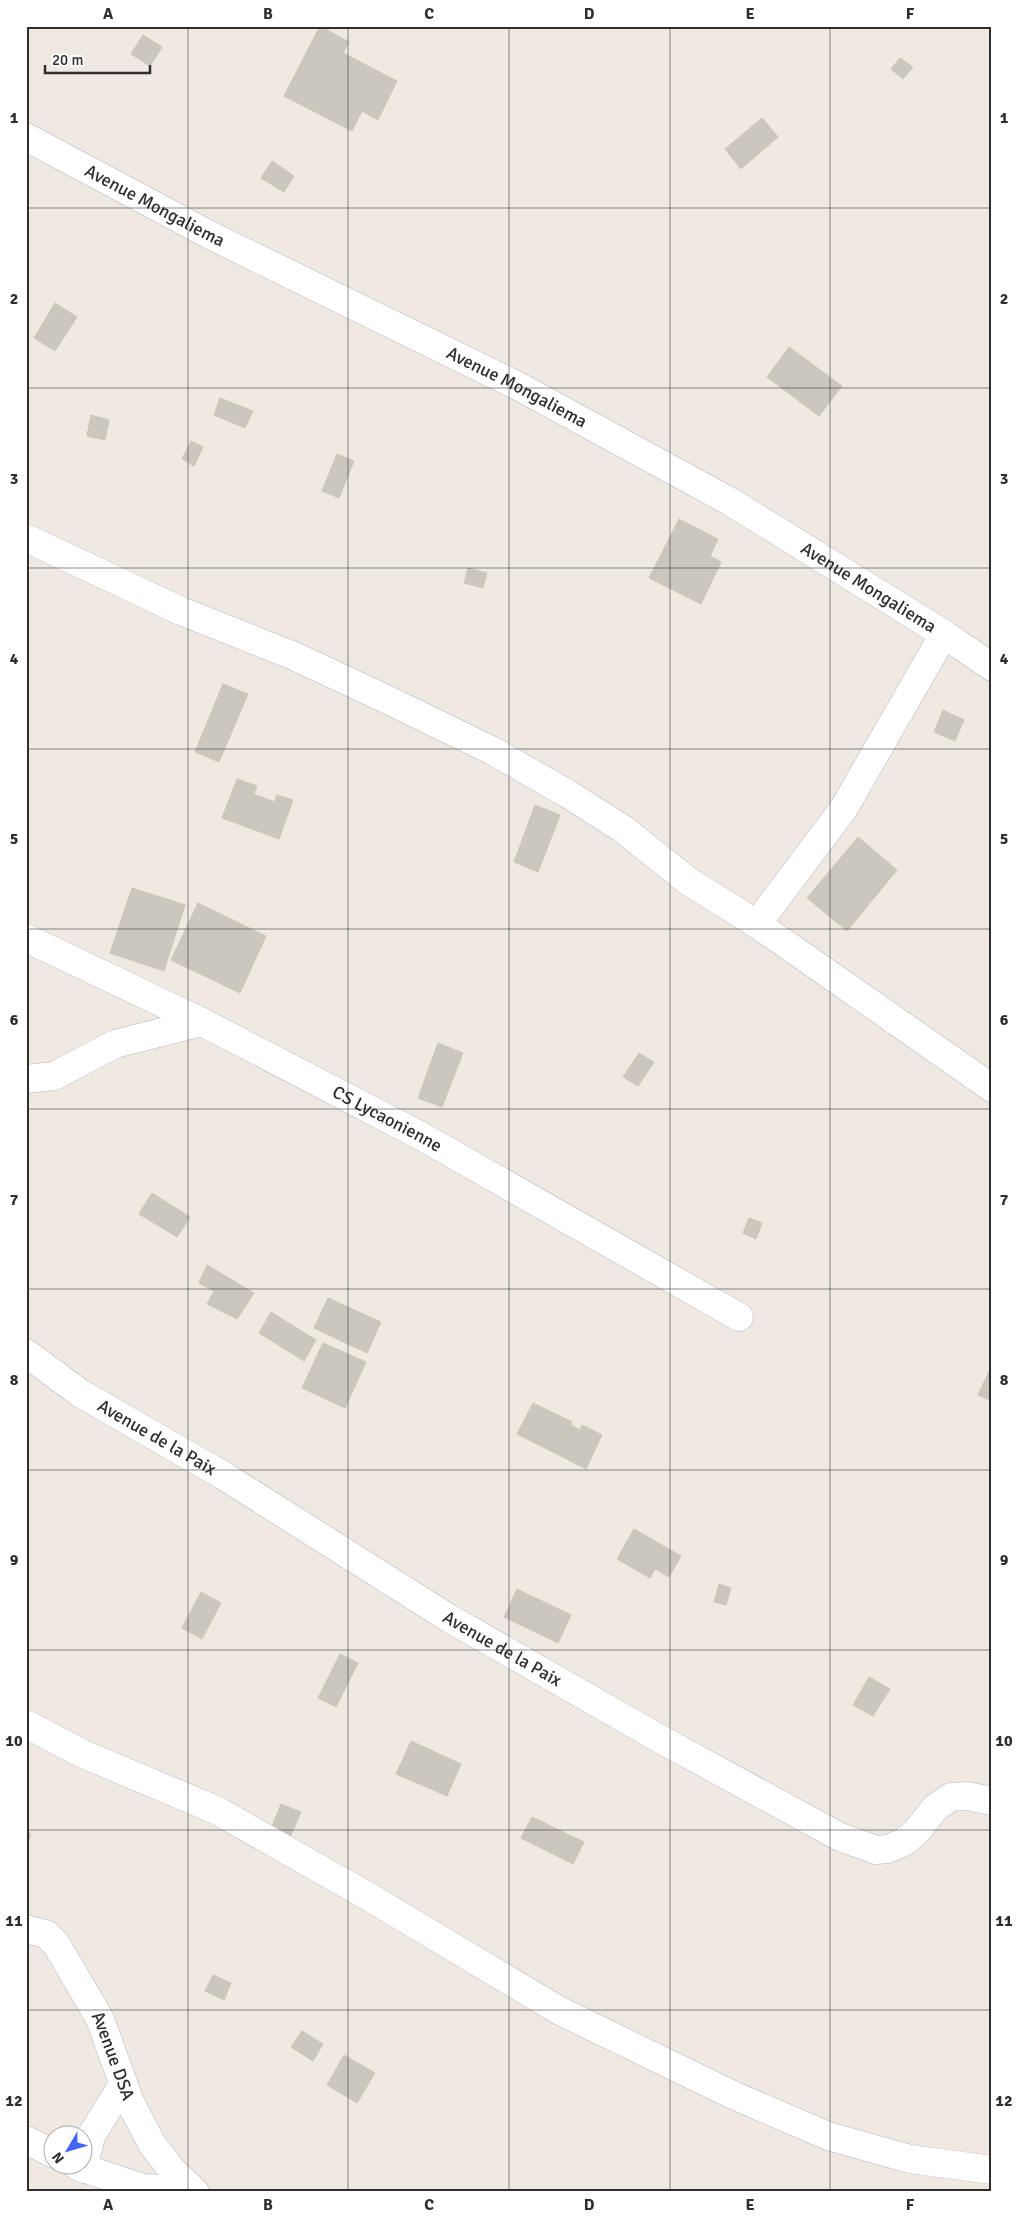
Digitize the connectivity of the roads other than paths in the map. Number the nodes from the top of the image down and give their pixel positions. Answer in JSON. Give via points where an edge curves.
{"nodes":[{"id":1,"x":26,"y":137,"type":"edge"},
{"id":2,"x":26,"y":538,"type":"edge"},
{"id":3,"x":944,"y":634,"type":"junction"},
{"id":4,"x":992,"y":667,"type":"edge"},
{"id":5,"x":757,"y":924,"type":"junction"},
{"id":6,"x":26,"y":938,"type":"edge"},
{"id":7,"x":202,"y":1022,"type":"junction"},
{"id":8,"x":26,"y":1079,"type":"edge"},
{"id":9,"x":992,"y":1088,"type":"edge"},
{"id":10,"x":739,"y":1318,"type":"dead end"},
{"id":11,"x":26,"y":1353,"type":"edge"},
{"id":12,"x":26,"y":1724,"type":"edge"},
{"id":13,"x":992,"y":1802,"type":"edge"},
{"id":14,"x":26,"y":1929,"type":"edge"},
{"id":15,"x":123,"y":2084,"type":"junction"},
{"id":16,"x":92,"y":2134,"type":"edge"},
{"id":17,"x":26,"y":2140,"type":"edge"},
{"id":18,"x":42,"y":2149,"type":"edge"},
{"id":19,"x":992,"y":2170,"type":"edge"},
{"id":20,"x":92,"y":2171,"type":"edge"},
{"id":21,"x":193,"y":2191,"type":"edge"}],
"edges":[{"from":1,"to":3,"type":"street","name":"Avenue Mongaliema","via":[[208,234],[518,386],[731,502]]},
{"from":2,"to":5,"type":"street","via":[[181,611],[294,656],[493,751],[623,829],[688,881]]},
{"from":3,"to":4,"type":"street","name":"Avenue Mongaliema"},
{"from":3,"to":5,"type":"street","via":[[844,808]]},
{"from":5,"to":9,"type":"street"},
{"from":6,"to":7,"type":"street","name":"CS Lycaonienne"},
{"from":7,"to":8,"type":"street","via":[[115,1044],[54,1076]]},
{"from":7,"to":10,"type":"street","name":"CS Lycaonienne","via":[[421,1136]]},
{"from":11,"to":13,"type":"street","name":"Avenue de la Paix","via":[[80,1393],[224,1476],[447,1617],[840,1837],[876,1850],[888,1849],[904,1842],[935,1808],[951,1797],[968,1796]]},
{"from":12,"to":19,"type":"street","via":[[83,1754],[216,1810],[560,2011],[732,2095],[828,2136],[910,2159]]},
{"from":14,"to":15,"type":"street","name":"Avenue DSA","via":[[46,1934],[60,1950],[100,2019]]},
{"from":15,"to":16,"type":"street"},
{"from":15,"to":21,"type":"street","name":"Avenue DSA","via":[[152,2144]]},
{"from":17,"to":18,"type":"street"},
{"from":20,"to":21,"type":"street","via":[[143,2188]]}]}
